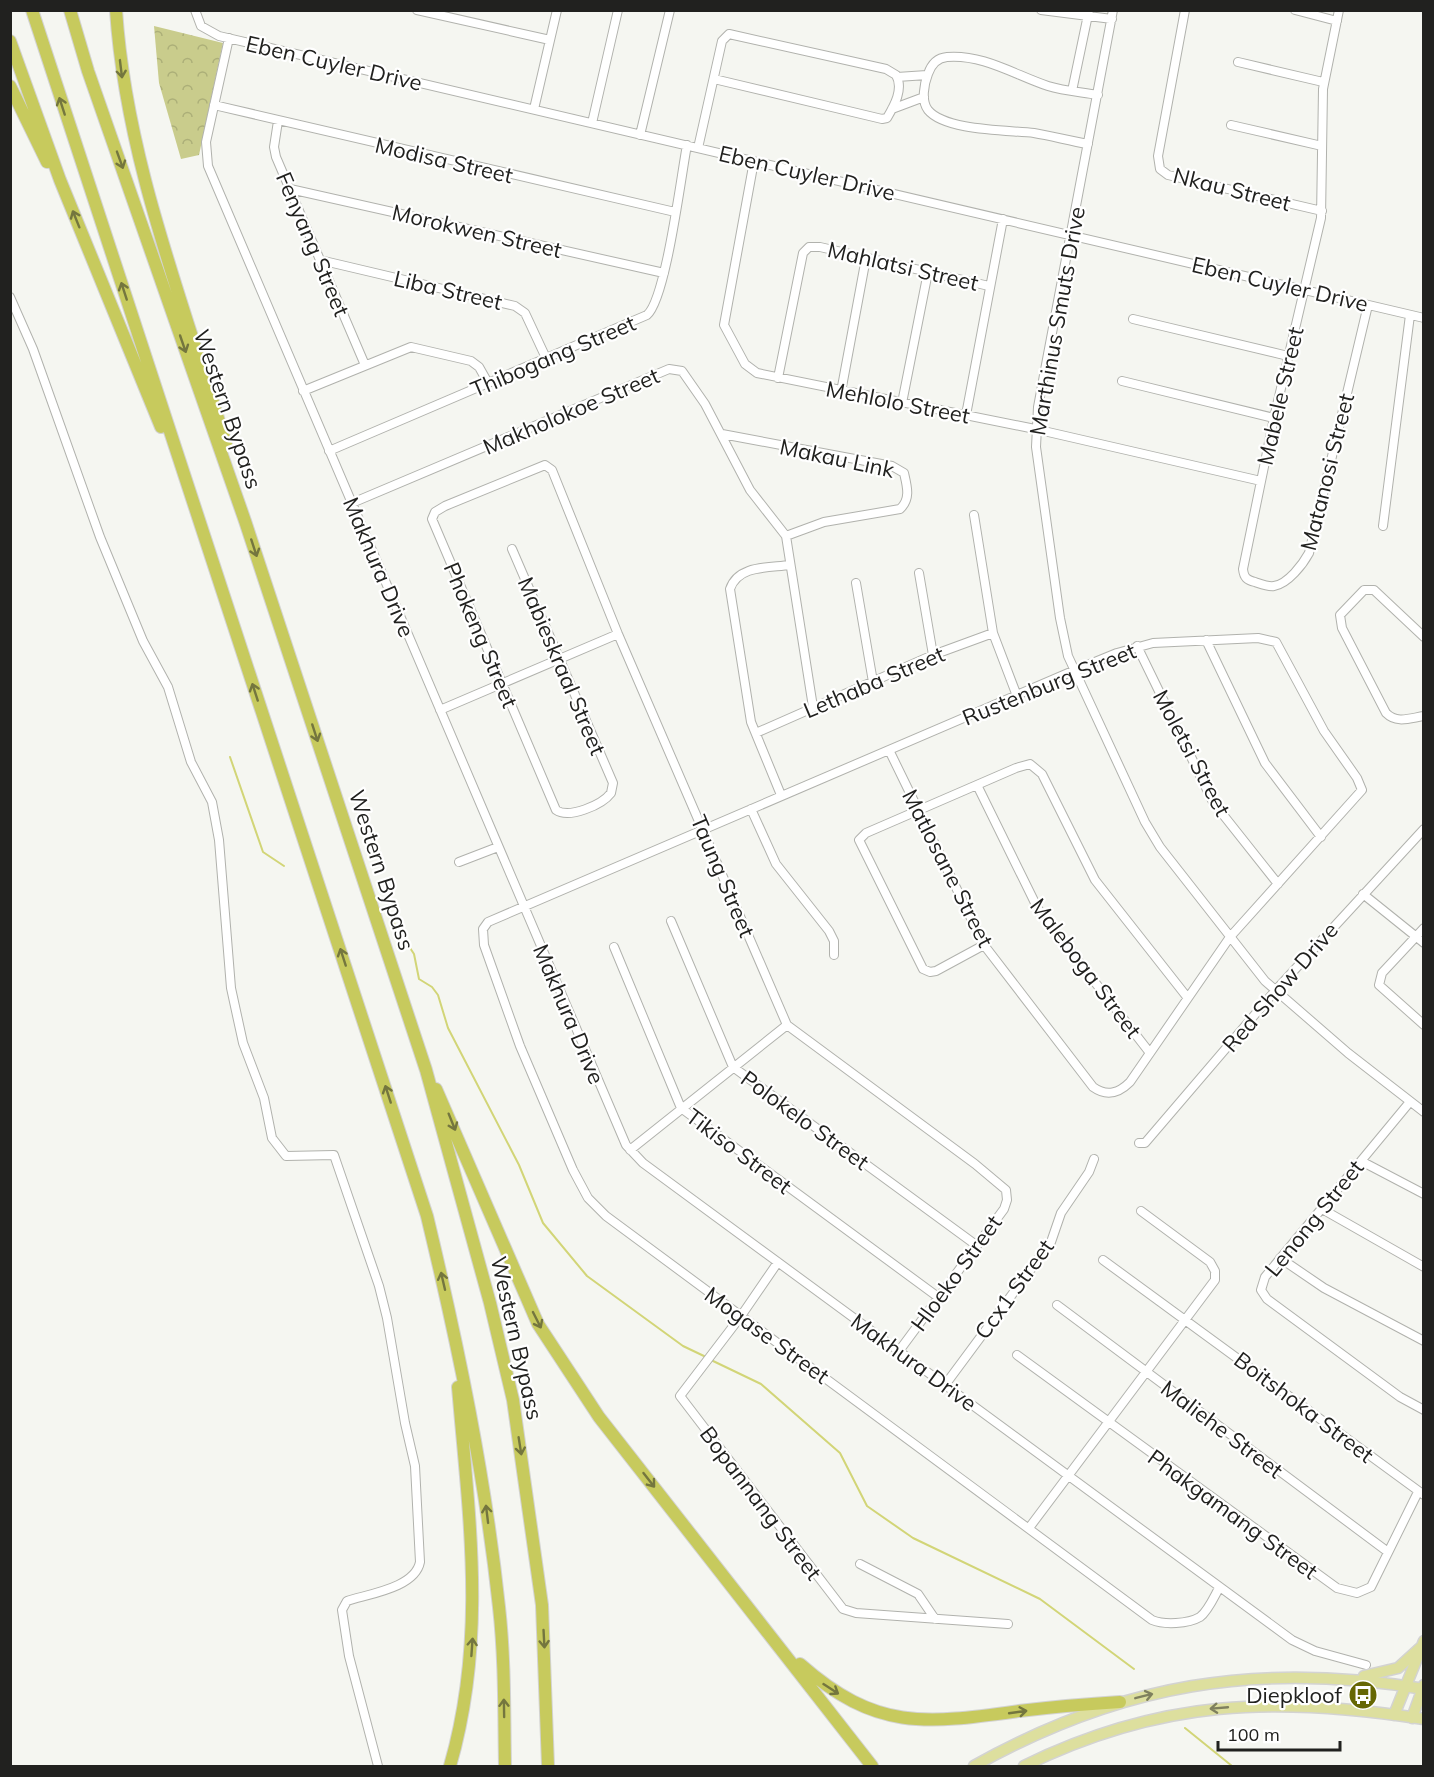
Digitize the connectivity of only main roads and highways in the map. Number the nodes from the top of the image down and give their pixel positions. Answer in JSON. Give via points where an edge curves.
{"nodes":[{"id":1,"x":32,"y":10,"type":"edge"},
{"id":2,"x":70,"y":10,"type":"edge"},
{"id":3,"x":116,"y":10,"type":"edge"},
{"id":4,"x":10,"y":41,"type":"edge"},
{"id":5,"x":10,"y":86,"type":"edge"},
{"id":6,"x":60,"y":180,"type":"junction"},
{"id":7,"x":245,"y":521,"type":"junction"},
{"id":8,"x":200,"y":526,"type":"junction"},
{"id":9,"x":426,"y":1070,"type":"junction"},
{"id":10,"x":452,"y":1321,"type":"junction"},
{"id":11,"x":733,"y":1586,"type":"junction"},
{"id":12,"x":1422,"y":1645,"type":"edge"},
{"id":13,"x":1337,"y":1677,"type":"junction"},
{"id":14,"x":1404,"y":1686,"type":"junction"},
{"id":15,"x":1423,"y":1688,"type":"edge"},
{"id":16,"x":1120,"y":1702,"type":"junction"},
{"id":17,"x":1394,"y":1715,"type":"junction"},
{"id":18,"x":1412,"y":1718,"type":"junction"},
{"id":19,"x":1424,"y":1719,"type":"edge"},
{"id":20,"x":450,"y":1767,"type":"edge"},
{"id":21,"x":505,"y":1767,"type":"edge"},
{"id":22,"x":548,"y":1767,"type":"edge"},
{"id":23,"x":872,"y":1767,"type":"edge"},
{"id":24,"x":974,"y":1767,"type":"edge"},
{"id":25,"x":1024,"y":1767,"type":"edge"}],
"edges":[{"from":8,"to":1,"type":"highway","one_way":true},
{"from":2,"to":7,"type":"highway","name":"Western Bypass","one_way":true},
{"from":3,"to":7,"type":"highway","one_way":true,"via":[[121,75],[136,150],[226,444]]},
{"from":4,"to":6,"type":"highway"},
{"from":5,"to":6,"type":"highway","via":[[43,156]]},
{"from":8,"to":6,"type":"highway","one_way":true},
{"from":7,"to":9,"type":"highway","name":"Western Bypass","one_way":true},
{"from":10,"to":8,"type":"highway","one_way":true,"via":[[424,1205]]},
{"from":9,"to":11,"type":"highway","one_way":true,"via":[[538,1324],[599,1417]]},
{"from":9,"to":22,"type":"highway","name":"Western Bypass","one_way":true,"via":[[513,1400],[542,1605]]},
{"from":20,"to":10,"type":"highway","one_way":true,"via":[[467,1694],[474,1594]]},
{"from":21,"to":10,"type":"highway","one_way":true,"via":[[500,1609],[483,1485]]},
{"from":11,"to":16,"type":"highway","one_way":true,"via":[[821,1682],[889,1716],[946,1721]]},
{"from":11,"to":23,"type":"highway"},
{"from":12,"to":13,"type":"main road","via":[[1390,1672]]},
{"from":12,"to":14,"type":"main road"},
{"from":13,"to":14,"type":"main road"},
{"from":16,"to":13,"type":"main road","one_way":true,"via":[[1236,1679]]},
{"from":14,"to":15,"type":"main road"},
{"from":14,"to":17,"type":"main road"},
{"from":15,"to":18,"type":"main road"},
{"from":16,"to":24,"type":"main road","via":[[1060,1722]]},
{"from":17,"to":18,"type":"main road"},
{"from":17,"to":25,"type":"main road","one_way":true,"via":[[1263,1706],[1186,1711],[1101,1734]]},
{"from":18,"to":19,"type":"main road"}]}
